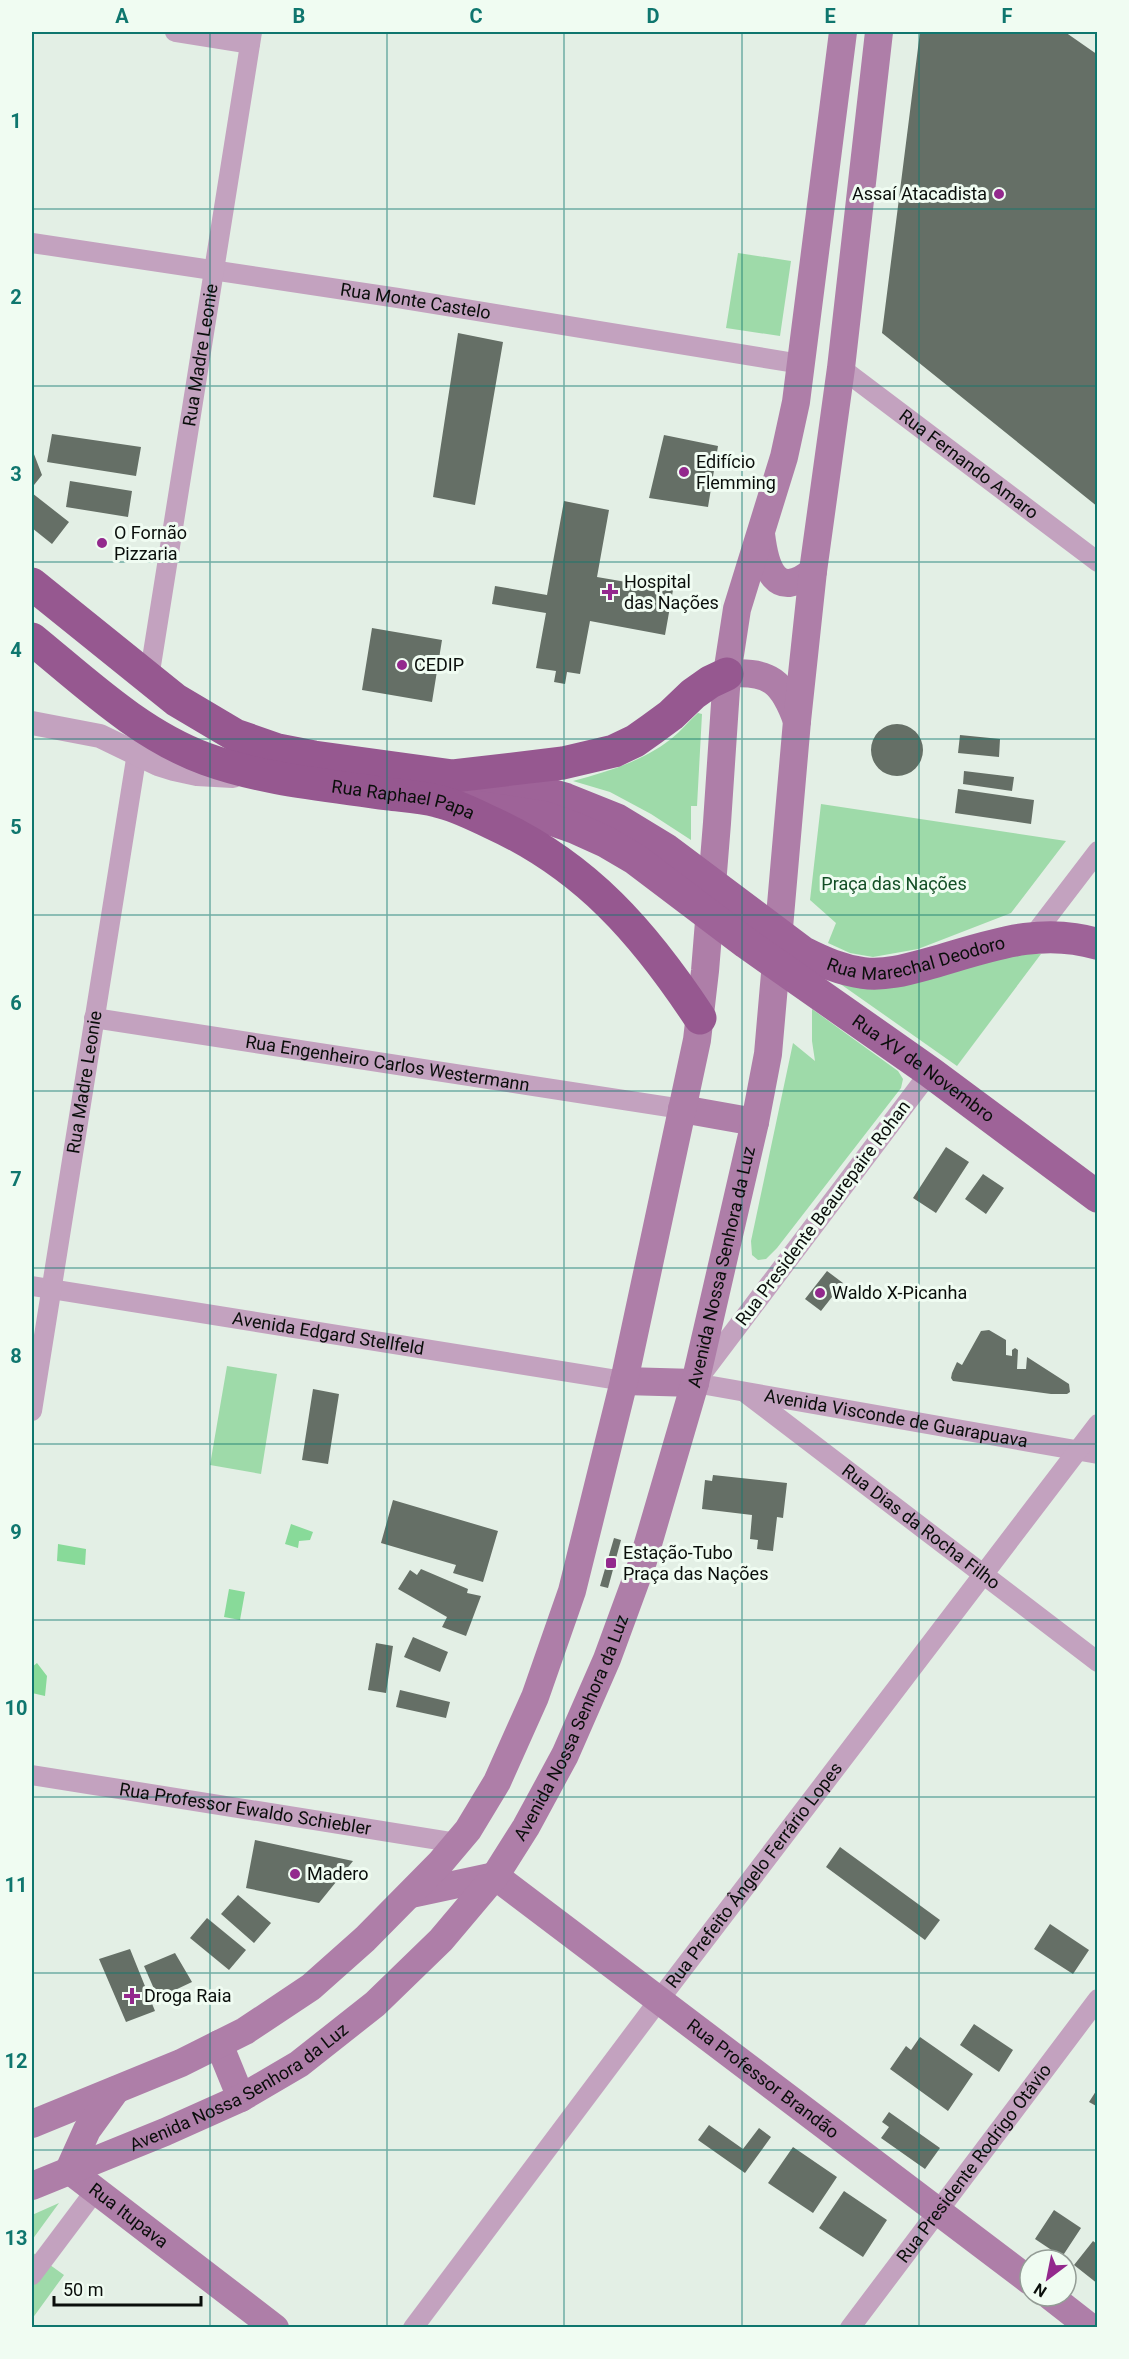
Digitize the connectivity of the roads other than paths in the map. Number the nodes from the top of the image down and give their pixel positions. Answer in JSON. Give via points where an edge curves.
{"nodes":[{"id":1,"x":175,"y":32,"type":"edge"},
{"id":2,"x":843,"y":32,"type":"edge"},
{"id":3,"x":879,"y":32,"type":"edge"},
{"id":4,"x":251,"y":38,"type":"edge"},
{"id":5,"x":32,"y":243,"type":"edge"},
{"id":6,"x":214,"y":270,"type":"junction"},
{"id":7,"x":801,"y":364,"type":"junction"},
{"id":8,"x":841,"y":368,"type":"junction"},
{"id":9,"x":760,"y":529,"type":"junction"},
{"id":10,"x":1098,"y":562,"type":"edge"},
{"id":11,"x":813,"y":571,"type":"junction"},
{"id":12,"x":32,"y":584,"type":"edge"},
{"id":13,"x":32,"y":639,"type":"edge"},
{"id":14,"x":728,"y":674,"type":"junction"},
{"id":15,"x":148,"y":678,"type":"junction"},
{"id":16,"x":96,"y":691,"type":"junction"},
{"id":17,"x":797,"y":722,"type":"junction"},
{"id":18,"x":32,"y":723,"type":"edge"},
{"id":19,"x":88,"y":733,"type":"junction"},
{"id":20,"x":137,"y":753,"type":"junction"},
{"id":21,"x":266,"y":776,"type":"junction"},
{"id":22,"x":446,"y":789,"type":"junction"},
{"id":23,"x":1098,"y":850,"type":"edge"},
{"id":24,"x":748,"y":911,"type":"joint"},
{"id":25,"x":1033,"y":936,"type":"junction"},
{"id":26,"x":746,"y":943,"type":"joint"},
{"id":27,"x":1098,"y":944,"type":"edge"},
{"id":28,"x":94,"y":1018,"type":"junction"},
{"id":29,"x":700,"y":1018,"type":"junction"},
{"id":30,"x":930,"y":1072,"type":"junction"},
{"id":31,"x":682,"y":1109,"type":"junction"},
{"id":32,"x":755,"y":1122,"type":"junction"},
{"id":33,"x":1098,"y":1197,"type":"edge"},
{"id":34,"x":41,"y":1287,"type":"edge"},
{"id":35,"x":624,"y":1381,"type":"junction"},
{"id":36,"x":695,"y":1383,"type":"junction"},
{"id":37,"x":744,"y":1392,"type":"junction"},
{"id":38,"x":32,"y":1411,"type":"edge"},
{"id":39,"x":1098,"y":1424,"type":"edge"},
{"id":40,"x":1078,"y":1450,"type":"junction"},
{"id":41,"x":1098,"y":1454,"type":"edge"},
{"id":42,"x":983,"y":1574,"type":"junction"},
{"id":43,"x":1098,"y":1662,"type":"edge"},
{"id":44,"x":32,"y":1775,"type":"edge"},
{"id":45,"x":458,"y":1843,"type":"junction"},
{"id":46,"x":495,"y":1876,"type":"junction"},
{"id":47,"x":411,"y":1894,"type":"junction"},
{"id":48,"x":1098,"y":1999,"type":"edge"},
{"id":49,"x":658,"y":2000,"type":"junction"},
{"id":50,"x":219,"y":2044,"type":"junction"},
{"id":51,"x":117,"y":2089,"type":"junction"},
{"id":52,"x":241,"y":2098,"type":"junction"},
{"id":53,"x":32,"y":2124,"type":"edge"},
{"id":54,"x":69,"y":2170,"type":"junction"},
{"id":55,"x":32,"y":2186,"type":"edge"},
{"id":56,"x":95,"y":2191,"type":"junction"},
{"id":57,"x":938,"y":2211,"type":"junction"},
{"id":58,"x":1018,"y":2272,"type":"edge"},
{"id":59,"x":32,"y":2275,"type":"edge"},
{"id":60,"x":1065,"y":2308,"type":"edge"},
{"id":61,"x":274,"y":2328,"type":"edge"},
{"id":62,"x":413,"y":2328,"type":"edge"},
{"id":63,"x":850,"y":2328,"type":"edge"},
{"id":64,"x":1091,"y":2328,"type":"edge"}],
"edges":[{"from":1,"to":4,"type":"street"},
{"from":2,"to":7,"type":"main road"},
{"from":3,"to":8,"type":"main road","name":"Avenida Nossa Senhora da Luz"},
{"from":4,"to":6,"type":"street","name":"Rua Madre Leonie"},
{"from":5,"to":6,"type":"street","name":"Rua Monte Castelo"},
{"from":6,"to":7,"type":"street","name":"Rua Monte Castelo"},
{"from":6,"to":15,"type":"street","name":"Rua Madre Leonie"},
{"from":7,"to":9,"type":"main road","via":[[791,429]]},
{"from":8,"to":10,"type":"street","name":"Rua Fernando Amaro"},
{"from":8,"to":11,"type":"main road","name":"Avenida Nossa Senhora da Luz"},
{"from":9,"to":11,"type":"main road","via":[[764,560],[779,581],[801,581]]},
{"from":9,"to":14,"type":"main road","via":[[737,609]]},
{"from":11,"to":17,"type":"main road","name":"Avenida Nossa Senhora da Luz"},
{"from":12,"to":15,"type":"highway","name":"Rua Raphael Papa"},
{"from":13,"to":16,"type":"highway"},
{"from":14,"to":17,"type":"main road","via":[[749,672],[767,676],[789,699]]},
{"from":14,"to":22,"type":"highway","via":[[693,694],[635,741],[614,751]]},
{"from":14,"to":29,"type":"main road"},
{"from":15,"to":22,"type":"highway","name":"Rua Raphael Papa","via":[[198,714],[253,742]]},
{"from":16,"to":19,"type":"street","via":[[105,700],[103,712]]},
{"from":16,"to":21,"type":"highway","via":[[175,746]]},
{"from":17,"to":32,"type":"main road","name":"Avenida Nossa Senhora da Luz","via":[[772,1026]]},
{"from":18,"to":19,"type":"street","name":"Rua Raphael Papa"},
{"from":19,"to":20,"type":"street","name":"Rua Raphael Papa"},
{"from":20,"to":21,"type":"street","name":"Rua Raphael Papa","via":[[166,767],[197,774]]},
{"from":20,"to":28,"type":"street","name":"Rua Madre Leonie"},
{"from":21,"to":22,"type":"highway","name":"Rua Raphael Papa"},
{"from":22,"to":24,"type":"main road","name":"Rua Raphael Papa","via":[[538,791],[594,808],[642,833]]},
{"from":22,"to":26,"type":"main road","name":"Rua Raphael Papa","via":[[512,811],[544,817],[606,842],[635,859]]},
{"from":22,"to":29,"type":"highway","via":[[547,852],[615,907],[672,976]]},
{"from":23,"to":25,"type":"street"},
{"from":24,"to":25,"type":"main road","name":"Rua Marechal Deodoro","via":[[803,952],[824,963],[865,974],[904,970]]},
{"from":25,"to":27,"type":"main road","name":"Rua Marechal Deodoro"},
{"from":26,"to":30,"type":"main road","name":"Rua XV de Novembro"},
{"from":28,"to":31,"type":"street","name":"Rua Engenheiro Carlos Westermann"},
{"from":28,"to":34,"type":"street","name":"Rua Madre Leonie"},
{"from":29,"to":31,"type":"main road"},
{"from":30,"to":33,"type":"main road","name":"Rua XV de Novembro"},
{"from":30,"to":36,"type":"street","name":"Rua Presidente Beaurepaire Rohan"},
{"from":31,"to":32,"type":"main road"},
{"from":31,"to":35,"type":"main road"},
{"from":32,"to":36,"type":"main road","name":"Avenida Nossa Senhora da Luz"},
{"from":34,"to":35,"type":"street","name":"Avenida Edgard Stellfeld"},
{"from":34,"to":38,"type":"street","name":"Rua Madre Leonie"},
{"from":35,"to":36,"type":"main road"},
{"from":35,"to":45,"type":"main road","via":[[584,1546],[552,1653],[497,1782]]},
{"from":36,"to":37,"type":"street","name":"Avenida Visconde de Guarapuava"},
{"from":36,"to":46,"type":"main road","name":"Avenida Nossa Senhora da Luz","via":[[643,1561],[607,1659],[565,1755]]},
{"from":37,"to":40,"type":"street","name":"Avenida Visconde de Guarapuava"},
{"from":37,"to":42,"type":"street","name":"Rua Dias da Rocha Filho"},
{"from":39,"to":40,"type":"street","name":"Rua Prefeito Ângelo Ferrário Lopes"},
{"from":40,"to":41,"type":"street","name":"Avenida Visconde de Guarapuava"},
{"from":40,"to":42,"type":"street","name":"Rua Prefeito Ângelo Ferrário Lopes"},
{"from":42,"to":43,"type":"street","name":"Rua Dias da Rocha Filho"},
{"from":42,"to":49,"type":"street","name":"Rua Prefeito Ângelo Ferrário Lopes"},
{"from":44,"to":45,"type":"street","name":"Rua Professor Ewaldo Schiebler"},
{"from":45,"to":47,"type":"main road"},
{"from":46,"to":47,"type":"main road"},
{"from":46,"to":49,"type":"main road","name":"Rua Professor Brandão"},
{"from":46,"to":52,"type":"main road","name":"Avenida Nossa Senhora da Luz","via":[[441,1940],[375,2004],[298,2064]]},
{"from":47,"to":50,"type":"main road","via":[[311,1987]]},
{"from":48,"to":57,"type":"street","name":"Rua Presidente Rodrigo Otávio"},
{"from":49,"to":57,"type":"main road","name":"Rua Professor Brandão"},
{"from":49,"to":62,"type":"street","name":"Rua Prefeito Ângelo Ferrário Lopes"},
{"from":50,"to":51,"type":"main road"},
{"from":50,"to":52,"type":"main road"},
{"from":51,"to":53,"type":"main road"},
{"from":51,"to":54,"type":"main road","via":[[97,2113]]},
{"from":52,"to":54,"type":"main road","name":"Avenida Nossa Senhora da Luz"},
{"from":54,"to":55,"type":"main road","name":"Avenida Nossa Senhora da Luz"},
{"from":54,"to":56,"type":"main road","name":"Rua Itupava"},
{"from":56,"to":59,"type":"street"},
{"from":56,"to":61,"type":"main road","name":"Rua Itupava"},
{"from":57,"to":58,"type":"main road","name":"Rua Professor Brandão"},
{"from":57,"to":63,"type":"street","name":"Rua Presidente Rodrigo Otávio"},
{"from":60,"to":64,"type":"main road"}]}
